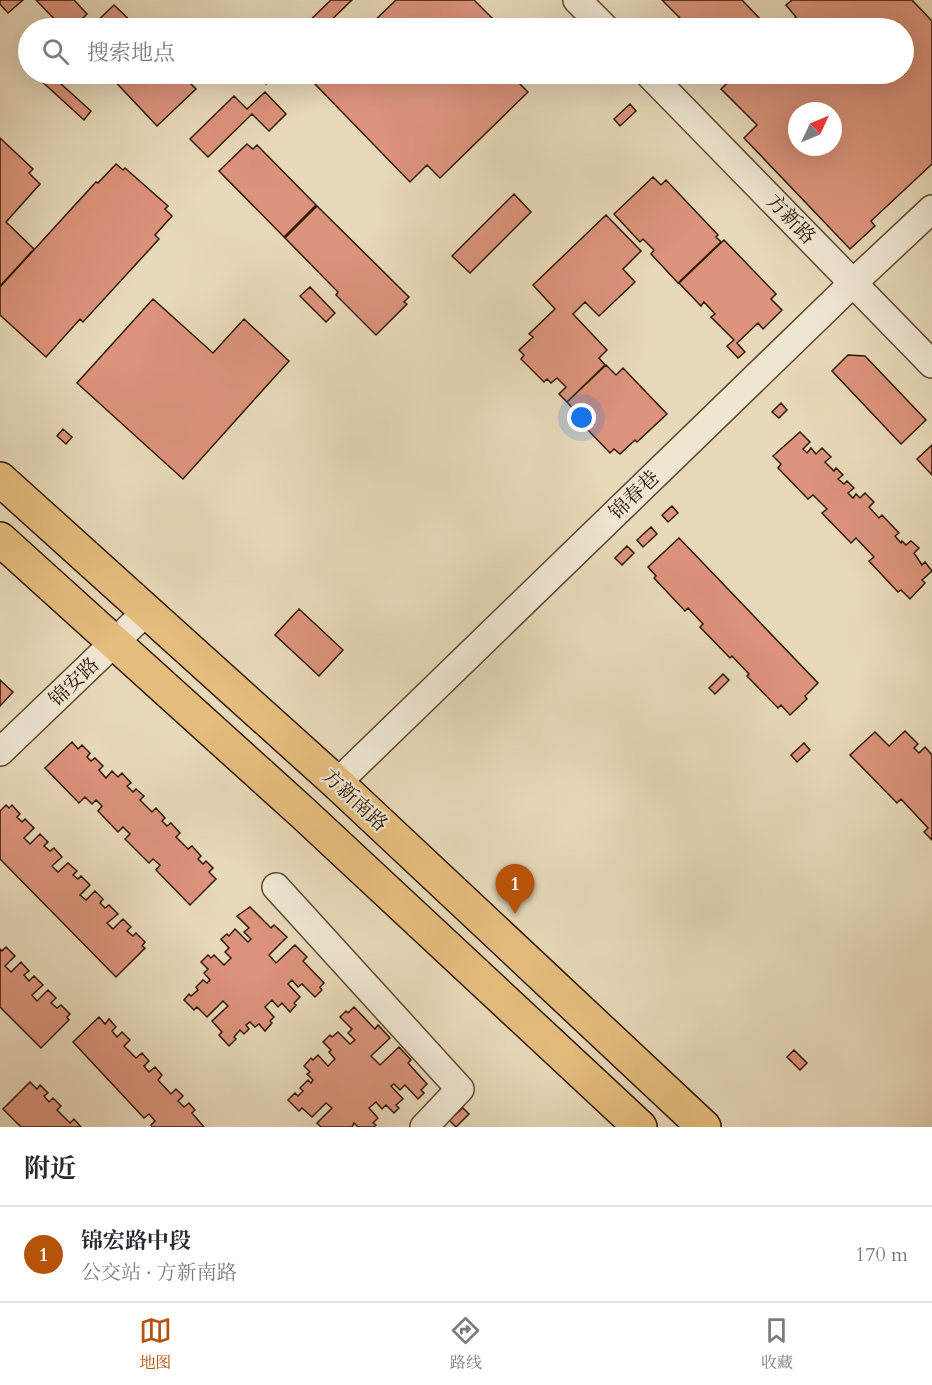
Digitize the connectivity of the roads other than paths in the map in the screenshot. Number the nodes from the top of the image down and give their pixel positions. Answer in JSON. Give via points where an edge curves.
{"nodes":[{"id":1,"x":578,"y":0,"type":"edge"},
{"id":2,"x":595,"y":18,"type":"edge"},
{"id":3,"x":659,"y":84,"type":"edge"},
{"id":4,"x":932,"y":209,"type":"edge"},
{"id":5,"x":853,"y":283,"type":"junction"},
{"id":6,"x":932,"y":364,"type":"edge"},
{"id":7,"x":0,"y":479,"type":"edge"},
{"id":8,"x":0,"y":539,"type":"edge"},
{"id":9,"x":147,"y":611,"type":"junction"},
{"id":10,"x":114,"y":643,"type":"junction"},
{"id":11,"x":0,"y":753,"type":"edge"},
{"id":12,"x":337,"y":783,"type":"junction"},
{"id":13,"x":276,"y":887,"type":"dead end"},
{"id":14,"x":424,"y":1127,"type":"edge"},
{"id":15,"x":640,"y":1127,"type":"edge"},
{"id":16,"x":704,"y":1127,"type":"edge"}],
"edges":[{"from":1,"to":2,"type":"street"},
{"from":3,"to":5,"type":"street","name":"方新路"},
{"from":4,"to":5,"type":"street","name":"锦春巷"},
{"from":5,"to":6,"type":"street","name":"方新路"},
{"from":5,"to":12,"type":"street","name":"锦春巷"},
{"from":7,"to":9,"type":"main road","name":"方新南路"},
{"from":8,"to":10,"type":"main road"},
{"from":9,"to":10,"type":"street","name":"锦安路"},
{"from":9,"to":12,"type":"main road","name":"方新南路"},
{"from":10,"to":11,"type":"street","name":"锦安路"},
{"from":10,"to":15,"type":"main road"},
{"from":12,"to":16,"type":"main road","name":"方新南路"},
{"from":13,"to":14,"type":"street","via":[[460,1089]]}]}
